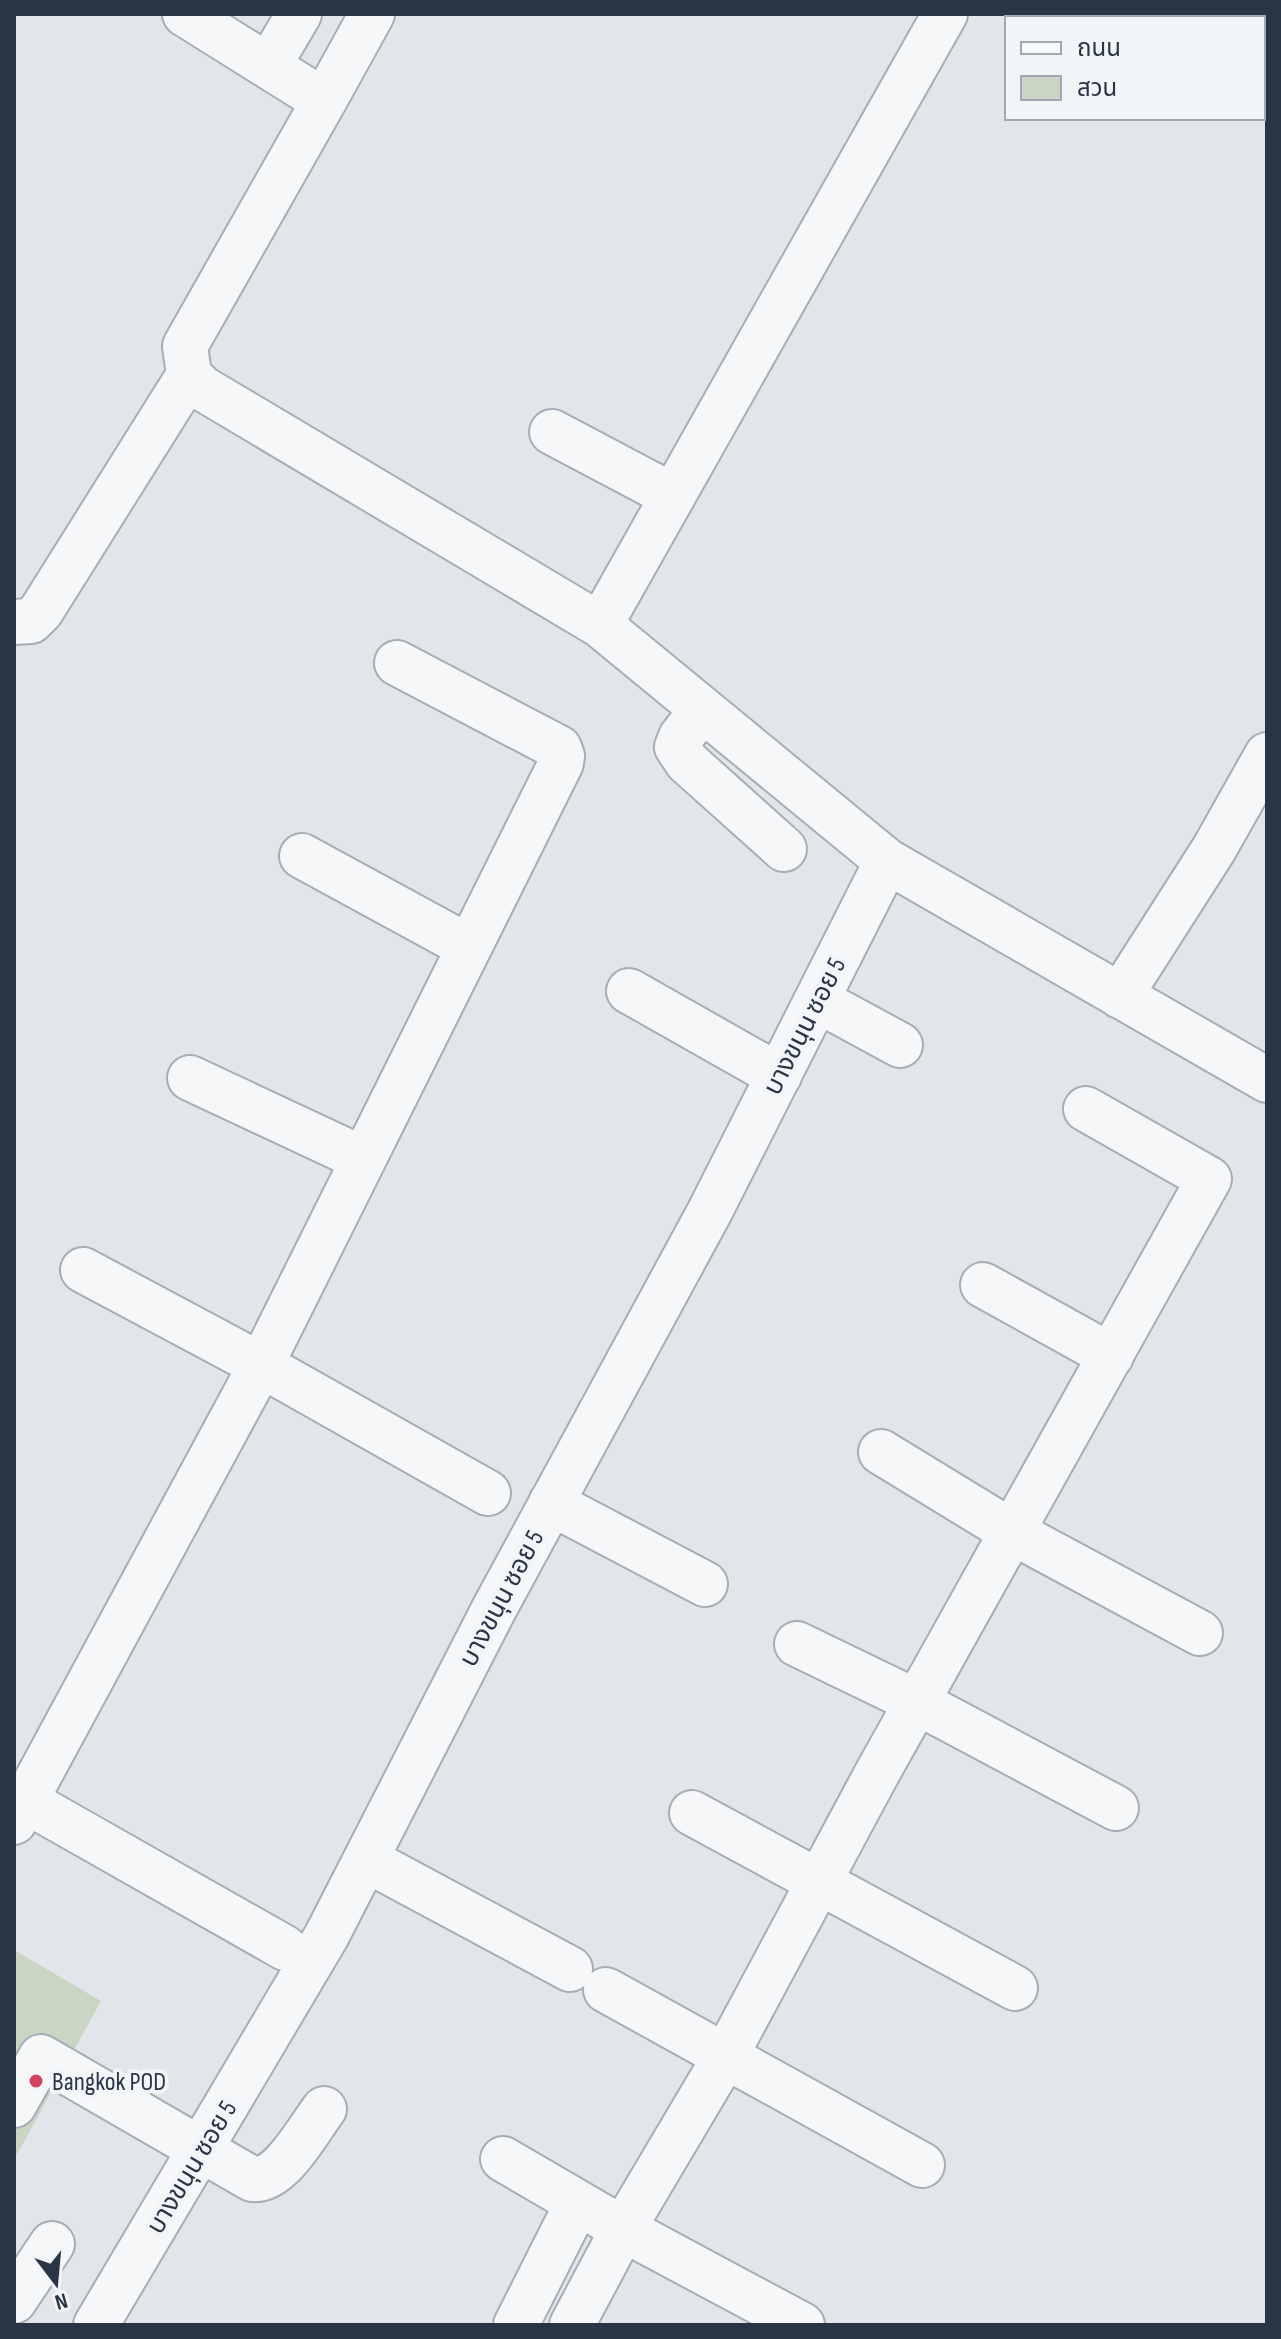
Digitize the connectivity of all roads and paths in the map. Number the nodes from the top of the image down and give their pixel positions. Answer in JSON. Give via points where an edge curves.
{"nodes":[{"id":1,"x":185,"y":14,"type":"edge"},
{"id":2,"x":299,"y":14,"type":"edge"},
{"id":3,"x":372,"y":14,"type":"edge"},
{"id":4,"x":945,"y":14,"type":"edge"},
{"id":5,"x":269,"y":65,"type":"junction"},
{"id":6,"x":324,"y":101,"type":"junction"},
{"id":7,"x":189,"y":375,"type":"junction"},
{"id":8,"x":552,"y":432,"type":"dead end"},
{"id":9,"x":673,"y":496,"type":"junction"},
{"id":10,"x":14,"y":622,"type":"edge"},
{"id":11,"x":600,"y":625,"type":"junction"},
{"id":12,"x":397,"y":663,"type":"dead end"},
{"id":13,"x":702,"y":710,"type":"junction"},
{"id":14,"x":1267,"y":755,"type":"edge"},
{"id":15,"x":784,"y":849,"type":"dead end"},
{"id":16,"x":302,"y":856,"type":"dead end"},
{"id":17,"x":887,"y":861,"type":"junction"},
{"id":18,"x":469,"y":947,"type":"junction"},
{"id":19,"x":629,"y":991,"type":"dead end"},
{"id":20,"x":1120,"y":996,"type":"junction"},
{"id":21,"x":817,"y":1000,"type":"junction"},
{"id":22,"x":900,"y":1045,"type":"dead end"},
{"id":23,"x":779,"y":1076,"type":"junction"},
{"id":24,"x":190,"y":1078,"type":"dead end"},
{"id":25,"x":1267,"y":1080,"type":"edge"},
{"id":26,"x":1086,"y":1109,"type":"dead end"},
{"id":27,"x":363,"y":1159,"type":"junction"},
{"id":28,"x":83,"y":1270,"type":"dead end"},
{"id":29,"x":983,"y":1285,"type":"dead end"},
{"id":30,"x":1111,"y":1356,"type":"junction"},
{"id":31,"x":261,"y":1365,"type":"junction"},
{"id":32,"x":881,"y":1452,"type":"dead end"},
{"id":33,"x":488,"y":1493,"type":"dead end"},
{"id":34,"x":551,"y":1503,"type":"junction"},
{"id":35,"x":1012,"y":1532,"type":"junction"},
{"id":36,"x":705,"y":1584,"type":"dead end"},
{"id":37,"x":1200,"y":1633,"type":"dead end"},
{"id":38,"x":797,"y":1644,"type":"dead end"},
{"id":39,"x":917,"y":1702,"type":"junction"},
{"id":40,"x":1116,"y":1808,"type":"dead end"},
{"id":41,"x":20,"y":1812,"type":"edge"},
{"id":42,"x":692,"y":1813,"type":"dead end"},
{"id":43,"x":367,"y":1860,"type":"junction"},
{"id":44,"x":819,"y":1883,"type":"junction"},
{"id":45,"x":285,"y":1948,"type":"dead end"},
{"id":46,"x":1015,"y":1988,"type":"dead end"},
{"id":47,"x":27,"y":2049,"type":"edge"},
{"id":48,"x":725,"y":2057,"type":"junction"},
{"id":49,"x":14,"y":2105,"type":"edge"},
{"id":50,"x":324,"y":2109,"type":"dead end"},
{"id":51,"x":201,"y":2150,"type":"junction"},
{"id":52,"x":503,"y":2159,"type":"dead end"},
{"id":53,"x":922,"y":2165,"type":"dead end"},
{"id":54,"x":577,"y":2204,"type":"junction"},
{"id":55,"x":623,"y":2229,"type":"junction"},
{"id":56,"x":52,"y":2244,"type":"dead end"},
{"id":57,"x":14,"y":2301,"type":"edge"},
{"id":58,"x":96,"y":2325,"type":"edge"},
{"id":59,"x":516,"y":2325,"type":"edge"},
{"id":60,"x":572,"y":2325,"type":"edge"},
{"id":61,"x":802,"y":2325,"type":"edge"}],
"edges":[{"from":1,"to":5,"type":"street"},
{"from":2,"to":5,"type":"street"},
{"from":3,"to":6,"type":"street"},
{"from":4,"to":9,"type":"street"},
{"from":5,"to":6,"type":"street"},
{"from":6,"to":7,"type":"street","via":[[185,346]]},
{"from":7,"to":10,"type":"street","via":[[41,611],[31,621]]},
{"from":7,"to":11,"type":"street","via":[[202,388]]},
{"from":8,"to":9,"type":"street"},
{"from":9,"to":11,"type":"street"},
{"from":11,"to":13,"type":"street"},
{"from":12,"to":18,"type":"street","via":[[559,748],[562,756]]},
{"from":13,"to":15,"type":"street","via":[[681,737],[680,753]]},
{"from":13,"to":17,"type":"street"},
{"from":14,"to":20,"type":"street"},
{"from":16,"to":18,"type":"street"},
{"from":17,"to":20,"type":"street"},
{"from":17,"to":21,"type":"street","name":"บางขนุน ซอย 5"},
{"from":18,"to":27,"type":"street"},
{"from":19,"to":23,"type":"street"},
{"from":20,"to":25,"type":"street"},
{"from":21,"to":22,"type":"street"},
{"from":21,"to":23,"type":"street","name":"บางขนุน ซอย 5"},
{"from":23,"to":34,"type":"street","name":"บางขนุน ซอย 5"},
{"from":24,"to":27,"type":"street"},
{"from":26,"to":30,"type":"street","via":[[1209,1179]]},
{"from":27,"to":31,"type":"street"},
{"from":28,"to":31,"type":"street"},
{"from":29,"to":30,"type":"street"},
{"from":30,"to":35,"type":"street"},
{"from":31,"to":33,"type":"street"},
{"from":31,"to":41,"type":"street"},
{"from":32,"to":35,"type":"street"},
{"from":34,"to":36,"type":"street"},
{"from":34,"to":43,"type":"street","name":"บางขนุน ซอย 5"},
{"from":35,"to":37,"type":"street"},
{"from":35,"to":39,"type":"street"},
{"from":38,"to":39,"type":"street"},
{"from":39,"to":40,"type":"street"},
{"from":39,"to":44,"type":"street"},
{"from":41,"to":45,"type":"street"},
{"from":42,"to":44,"type":"street"},
{"from":43,"to":48,"type":"street"},
{"from":43,"to":51,"type":"street","name":"บางขนุน ซอย 5"},
{"from":44,"to":46,"type":"street"},
{"from":44,"to":48,"type":"street"},
{"from":47,"to":49,"type":"street"},
{"from":47,"to":51,"type":"street"},
{"from":48,"to":53,"type":"street"},
{"from":48,"to":55,"type":"street"},
{"from":50,"to":51,"type":"street","via":[[269,2178],[252,2179]]},
{"from":51,"to":58,"type":"street","name":"บางขนุน ซอย 5"},
{"from":52,"to":54,"type":"street"},
{"from":54,"to":55,"type":"street"},
{"from":54,"to":59,"type":"street"},
{"from":55,"to":60,"type":"street"},
{"from":55,"to":61,"type":"street"},
{"from":56,"to":57,"type":"street"}]}
